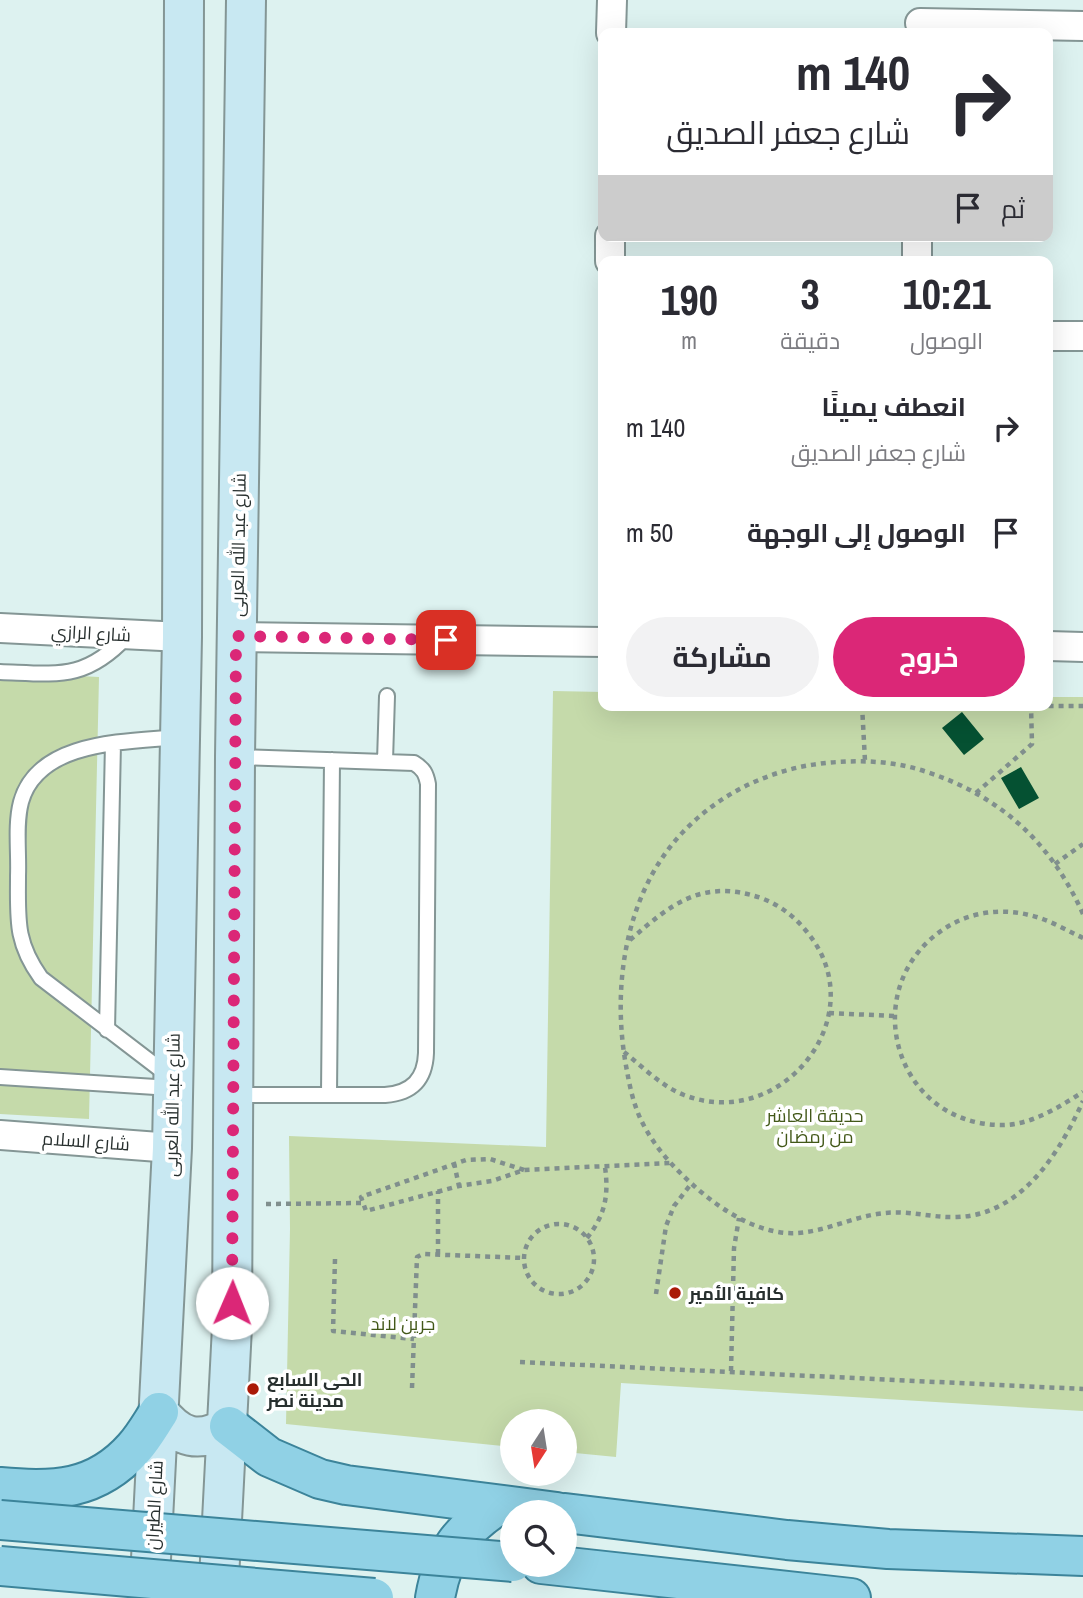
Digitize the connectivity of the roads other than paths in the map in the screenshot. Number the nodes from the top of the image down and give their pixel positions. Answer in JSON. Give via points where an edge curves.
{"nodes":[{"id":1,"x":184,"y":0,"type":"edge"},
{"id":2,"x":246,"y":0,"type":"edge"},
{"id":3,"x":612,"y":0,"type":"edge"},
{"id":4,"x":920,"y":19,"type":"edge"},
{"id":5,"x":1083,"y":26,"type":"edge"},
{"id":6,"x":611,"y":28,"type":"edge"},
{"id":7,"x":1053,"y":335,"type":"edge"},
{"id":8,"x":1083,"y":336,"type":"edge"},
{"id":9,"x":0,"y":628,"type":"edge"},
{"id":10,"x":128,"y":635,"type":"junction"},
{"id":11,"x":236,"y":636,"type":"junction"},
{"id":12,"x":181,"y":638,"type":"junction"},
{"id":13,"x":598,"y":642,"type":"edge"},
{"id":14,"x":1053,"y":646,"type":"edge"},
{"id":15,"x":1083,"y":647,"type":"edge"},
{"id":16,"x":0,"y":672,"type":"edge"},
{"id":17,"x":387,"y":696,"type":"dead end"},
{"id":18,"x":180,"y":737,"type":"junction"},
{"id":19,"x":113,"y":743,"type":"junction"},
{"id":20,"x":235,"y":757,"type":"junction"},
{"id":21,"x":332,"y":760,"type":"junction"},
{"id":22,"x":384,"y":761,"type":"junction"},
{"id":23,"x":107,"y":1030,"type":"junction"},
{"id":24,"x":0,"y":1077,"type":"edge"},
{"id":25,"x":172,"y":1084,"type":"junction"},
{"id":26,"x":234,"y":1095,"type":"junction"},
{"id":27,"x":329,"y":1095,"type":"junction"},
{"id":28,"x":0,"y":1135,"type":"edge"},
{"id":29,"x":172,"y":1148,"type":"junction"},
{"id":30,"x":159,"y":1412,"type":"junction"},
{"id":31,"x":229,"y":1426,"type":"junction"},
{"id":32,"x":0,"y":1488,"type":"edge"},
{"id":33,"x":498,"y":1505,"type":"joint"},
{"id":34,"x":577,"y":1514,"type":"edge"},
{"id":35,"x":0,"y":1520,"type":"edge"},
{"id":36,"x":1083,"y":1556,"type":"edge"},
{"id":37,"x":500,"y":1561,"type":"edge"},
{"id":38,"x":0,"y":1566,"type":"edge"},
{"id":39,"x":577,"y":1568,"type":"edge"},
{"id":40,"x":149,"y":1598,"type":"edge"},
{"id":41,"x":218,"y":1598,"type":"edge"},
{"id":42,"x":374,"y":1598,"type":"edge"},
{"id":43,"x":435,"y":1598,"type":"edge"},
{"id":44,"x":851,"y":1598,"type":"edge"}],
"edges":[{"from":1,"to":12,"type":"main road","name":"شارع عبد الله العربى"},
{"from":2,"to":11,"type":"main road","name":"شارع عبد الله العربى"},
{"from":3,"to":6,"type":"street"},
{"from":4,"to":5,"type":"street"},
{"from":7,"to":8,"type":"street"},
{"from":9,"to":10,"type":"street","name":"شارع الرازي"},
{"from":10,"to":12,"type":"street","name":"شارع الرازي"},
{"from":10,"to":16,"type":"lane","via":[[80,671]]},
{"from":11,"to":13,"type":"street"},
{"from":11,"to":20,"type":"main road","name":"شارع عبد الله العربى"},
{"from":12,"to":18,"type":"main road","name":"شارع عبد الله العربى"},
{"from":14,"to":15,"type":"street"},
{"from":17,"to":22,"type":"lane"},
{"from":18,"to":19,"type":"lane"},
{"from":18,"to":25,"type":"main road","name":"شارع عبد الله العربى"},
{"from":19,"to":23,"type":"lane"},
{"from":19,"to":23,"type":"lane","via":[[50,762],[28,785],[19,818],[18,919],[28,960],[41,978]]},
{"from":20,"to":21,"type":"lane"},
{"from":20,"to":26,"type":"main road","name":"شارع عبد الله العربى"},
{"from":21,"to":22,"type":"lane"},
{"from":21,"to":27,"type":"lane"},
{"from":22,"to":27,"type":"lane","via":[[414,763],[426,775],[425,1066],[420,1079],[399,1094]]},
{"from":23,"to":25,"type":"lane"},
{"from":24,"to":25,"type":"lane"},
{"from":25,"to":29,"type":"main road","name":"شارع عبد الله العربى"},
{"from":26,"to":27,"type":"lane"},
{"from":26,"to":31,"type":"main road","name":"شارع عبد الله العربى"},
{"from":28,"to":29,"type":"street","name":"شارع السلام"},
{"from":29,"to":30,"type":"main road","name":"شارع عبد الله العربى"},
{"from":30,"to":31,"type":"main road","via":[[183,1434],[199,1437]]},
{"from":30,"to":32,"type":"main road","via":[[135,1447],[95,1478],[59,1489]]},
{"from":30,"to":40,"type":"main road","name":"شارع الطيران"},
{"from":31,"to":33,"type":"main road","via":[[269,1457],[320,1479]]},
{"from":31,"to":41,"type":"main road"},
{"from":33,"to":43,"type":"main road","via":[[460,1535],[447,1554]]},
{"from":34,"to":36,"type":"main road","via":[[875,1548]]},
{"from":35,"to":37,"type":"main road","bridge":true},
{"from":38,"to":42,"type":"main road","bridge":true},
{"from":39,"to":44,"type":"main road"}]}
